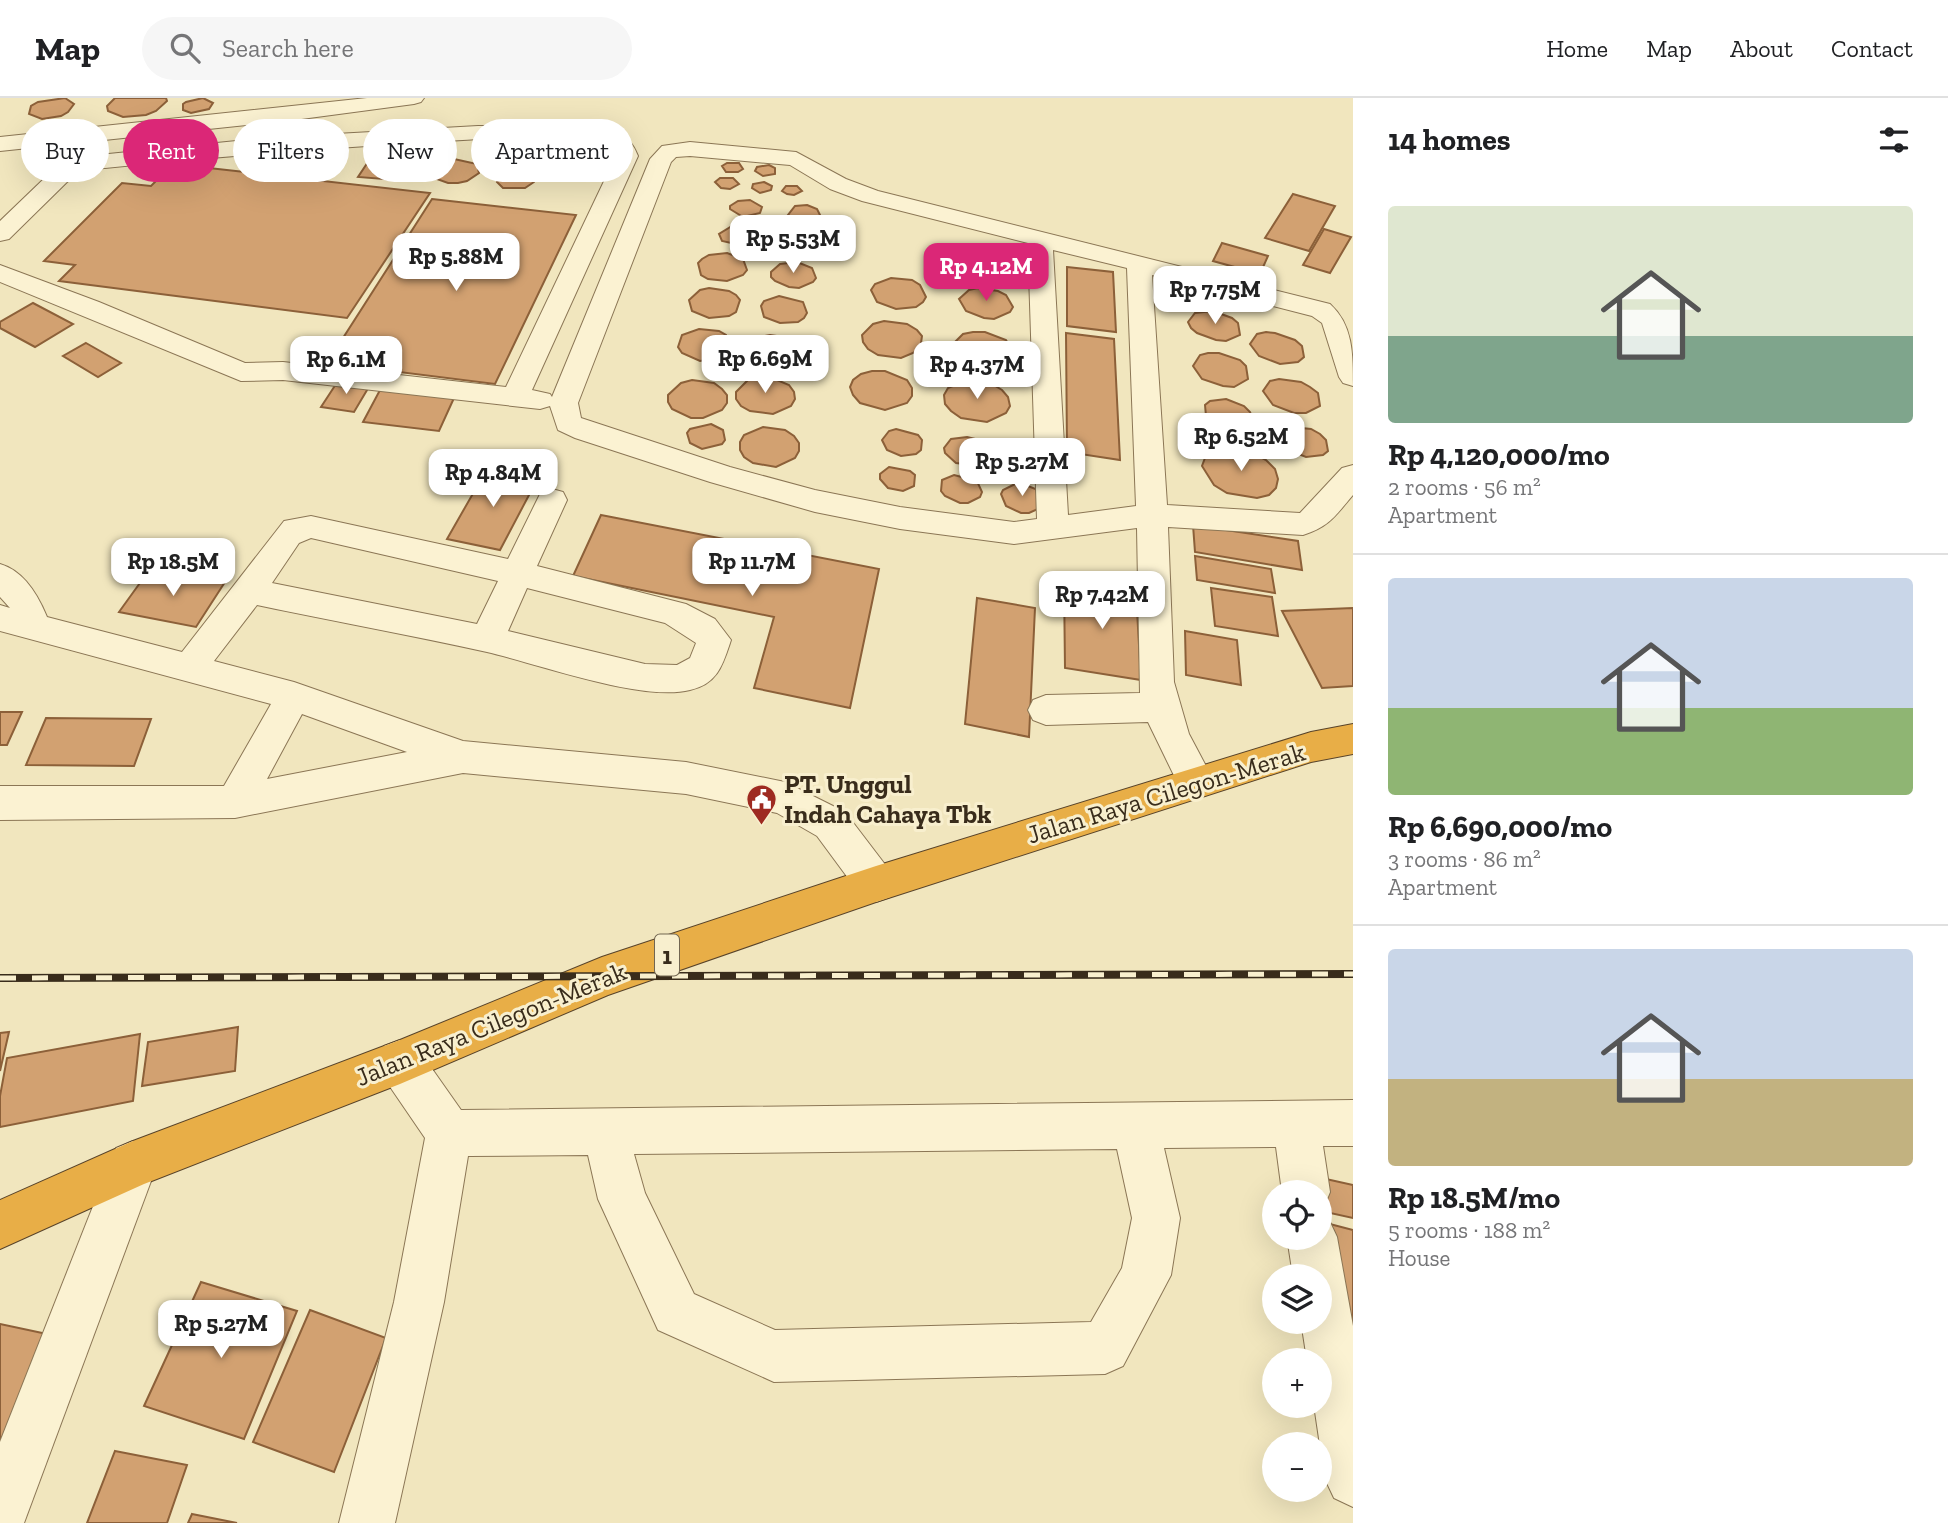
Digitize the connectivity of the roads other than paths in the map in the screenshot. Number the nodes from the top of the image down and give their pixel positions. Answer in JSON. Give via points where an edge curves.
{"nodes":[{"id":1,"x":234,"y":98,"type":"edge"},
{"id":2,"x":414,"y":98,"type":"edge"},
{"id":3,"x":361,"y":101,"type":"edge"},
{"id":4,"x":229,"y":121,"type":"junction"},
{"id":5,"x":0,"y":144,"type":"edge"},
{"id":6,"x":0,"y":234,"type":"edge"},
{"id":7,"x":1040,"y":239,"type":"junction"},
{"id":8,"x":1139,"y":265,"type":"junction"},
{"id":9,"x":0,"y":273,"type":"edge"},
{"id":10,"x":1353,"y":377,"type":"edge"},
{"id":11,"x":515,"y":397,"type":"junction"},
{"id":12,"x":564,"y":403,"type":"junction"},
{"id":13,"x":1353,"y":475,"type":"edge"},
{"id":14,"x":552,"y":500,"type":"dead end"},
{"id":15,"x":1152,"y":515,"type":"junction"},
{"id":16,"x":1054,"y":529,"type":"junction"},
{"id":17,"x":517,"y":573,"type":"junction"},
{"id":18,"x":0,"y":576,"type":"edge"},
{"id":19,"x":249,"y":591,"type":"junction"},
{"id":20,"x":17,"y":622,"type":"edge"},
{"id":21,"x":487,"y":639,"type":"junction"},
{"id":22,"x":190,"y":667,"type":"junction"},
{"id":23,"x":294,"y":696,"type":"junction"},
{"id":24,"x":1160,"y":708,"type":"junction"},
{"id":25,"x":1046,"y":710,"type":"dead end"},
{"id":26,"x":1353,"y":739,"type":"edge"},
{"id":27,"x":463,"y":757,"type":"junction"},
{"id":28,"x":1196,"y":783,"type":"junction"},
{"id":29,"x":235,"y":802,"type":"junction"},
{"id":30,"x":0,"y":803,"type":"edge"},
{"id":31,"x":876,"y":884,"type":"junction"},
{"id":32,"x":400,"y":1062,"type":"junction"},
{"id":33,"x":1296,"y":1122,"type":"junction"},
{"id":34,"x":1353,"y":1123,"type":"edge"},
{"id":35,"x":1135,"y":1124,"type":"junction"},
{"id":36,"x":605,"y":1130,"type":"junction"},
{"id":37,"x":449,"y":1133,"type":"junction"},
{"id":38,"x":133,"y":1165,"type":"junction"},
{"id":39,"x":1304,"y":1180,"type":"edge"},
{"id":40,"x":0,"y":1225,"type":"edge"},
{"id":41,"x":1329,"y":1334,"type":"edge"},
{"id":42,"x":1353,"y":1479,"type":"edge"},
{"id":43,"x":0,"y":1513,"type":"edge"},
{"id":44,"x":367,"y":1523,"type":"edge"}],
"edges":[{"from":1,"to":4,"type":"street"},
{"from":2,"to":3,"type":"street"},
{"from":3,"to":4,"type":"street"},
{"from":4,"to":5,"type":"street"},
{"from":6,"to":11,"type":"street","via":[[59,177],[79,164],[265,145],[478,133],[601,138],[617,143],[627,156]]},
{"from":7,"to":8,"type":"street"},
{"from":7,"to":12,"type":"street","via":[[870,196],[838,184],[796,159],[670,150],[661,159]]},
{"from":7,"to":16,"type":"street"},
{"from":8,"to":10,"type":"street","via":[[1321,310],[1334,319]]},
{"from":8,"to":15,"type":"street"},
{"from":9,"to":11,"type":"street","via":[[241,372],[283,371]]},
{"from":11,"to":12,"type":"street"},
{"from":12,"to":16,"type":"street","via":[[568,423],[585,431],[815,500],[900,518],[1014,533]]},
{"from":13,"to":15,"type":"street","via":[[1315,519],[1303,524]]},
{"from":14,"to":17,"type":"street"},
{"from":15,"to":16,"type":"street"},
{"from":15,"to":24,"type":"street"},
{"from":17,"to":19,"type":"street","via":[[311,527],[288,535]]},
{"from":17,"to":21,"type":"street"},
{"from":17,"to":21,"type":"street","via":[[674,612],[703,628],[713,640],[705,666],[692,676],[645,678]]},
{"from":18,"to":20,"type":"street","via":[[24,601]]},
{"from":19,"to":21,"type":"street"},
{"from":19,"to":22,"type":"street"},
{"from":20,"to":22,"type":"street"},
{"from":22,"to":23,"type":"street"},
{"from":23,"to":27,"type":"street"},
{"from":23,"to":29,"type":"street"},
{"from":24,"to":25,"type":"street"},
{"from":24,"to":28,"type":"street"},
{"from":26,"to":28,"type":"highway","name":"Jalan Raya Cilegon-Merak","number":"1","via":[[1311,747]]},
{"from":27,"to":29,"type":"street"},
{"from":27,"to":31,"type":"street","via":[[686,778],[785,798],[831,824]]},
{"from":28,"to":31,"type":"highway","name":"Jalan Raya Cilegon-Merak","number":"1"},
{"from":29,"to":30,"type":"street"},
{"from":31,"to":32,"type":"highway","name":"Jalan Raya Cilegon-Merak","number":"1","via":[[602,976]]},
{"from":32,"to":37,"type":"street"},
{"from":32,"to":38,"type":"highway","name":"Jalan Raya Cilegon-Merak","number":"1"},
{"from":33,"to":34,"type":"street"},
{"from":33,"to":35,"type":"street"},
{"from":33,"to":39,"type":"street"},
{"from":35,"to":36,"type":"street"},
{"from":35,"to":36,"type":"street","via":[[1156,1217],[1146,1275],[1105,1348],[774,1356],[676,1312],[622,1199]]},
{"from":36,"to":37,"type":"street"},
{"from":37,"to":44,"type":"street","via":[[419,1302]]},
{"from":38,"to":40,"type":"highway","name":"Jalan Raya Cilegon-Merak","number":"1"},
{"from":38,"to":43,"type":"street"},
{"from":41,"to":42,"type":"street"}]}
